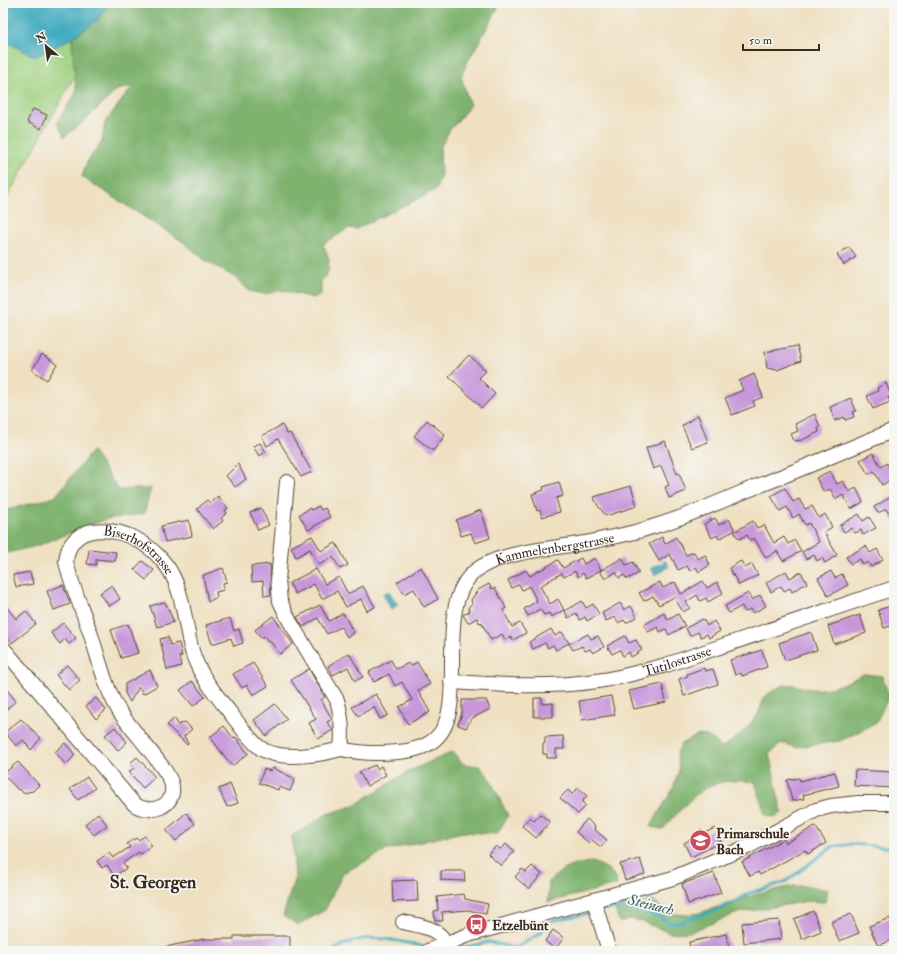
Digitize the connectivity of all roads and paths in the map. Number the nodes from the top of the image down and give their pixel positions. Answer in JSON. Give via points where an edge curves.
{"nodes":[{"id":1,"x":894,"y":430,"type":"edge"},
{"id":2,"x":287,"y":482,"type":"dead end"},
{"id":3,"x":894,"y":588,"type":"edge"},
{"id":4,"x":3,"y":648,"type":"edge"},
{"id":5,"x":451,"y":682,"type":"junction"},
{"id":6,"x":341,"y":749,"type":"junction"},
{"id":7,"x":894,"y":803,"type":"edge"},
{"id":8,"x":597,"y":910,"type":"junction"},
{"id":9,"x":403,"y":922,"type":"dead end"},
{"id":10,"x":445,"y":944,"type":"junction"},
{"id":11,"x":428,"y":951,"type":"edge"},
{"id":12,"x":609,"y":951,"type":"edge"}],
"edges":[{"from":1,"to":5,"type":"street","name":"Kammelenbergstrasse","via":[[652,528],[587,543],[505,557],[488,563],[461,588],[455,606]]},
{"from":2,"to":6,"type":"street","via":[[278,580],[280,601],[337,700],[343,728]]},
{"from":3,"to":5,"type":"street","name":"Tutilostrasse","via":[[666,665],[628,675],[554,685]]},
{"from":4,"to":6,"type":"street","name":"Biserhofstrasse","via":[[134,804],[141,809],[150,810],[166,805],[172,794],[172,783],[117,708],[66,562],[70,545],[81,535],[93,531],[116,532],[149,547],[166,566],[178,589],[192,652],[199,670],[260,748],[286,756]]},
{"from":5,"to":6,"type":"street","name":"Kammelenbergstrasse","via":[[447,720],[440,734],[430,743],[415,750],[392,752],[352,752]]},
{"from":7,"to":8,"type":"street","via":[[858,803],[816,810],[710,864]]},
{"from":8,"to":10,"type":"street","via":[[506,924]]},
{"from":8,"to":12,"type":"street"},
{"from":9,"to":10,"type":"street","via":[[438,932],[443,936]]},
{"from":10,"to":11,"type":"street"}]}
